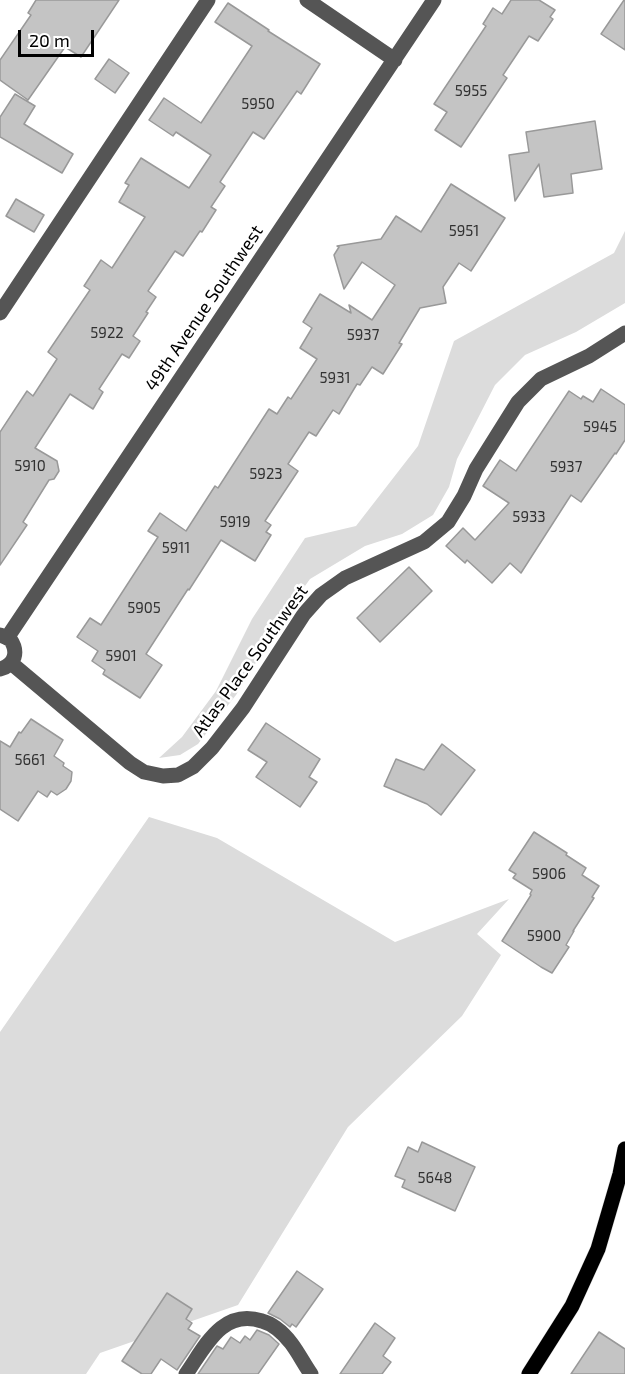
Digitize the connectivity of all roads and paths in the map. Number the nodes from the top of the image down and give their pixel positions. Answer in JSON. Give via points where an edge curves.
{"nodes":[{"id":1,"x":208,"y":0,"type":"edge"},
{"id":2,"x":307,"y":0,"type":"edge"},
{"id":3,"x":434,"y":0,"type":"edge"},
{"id":4,"x":395,"y":60,"type":"junction"},
{"id":5,"x":0,"y":313,"type":"edge"},
{"id":6,"x":625,"y":333,"type":"edge"},
{"id":7,"x":4,"y":636,"type":"edge"},
{"id":8,"x":5,"y":666,"type":"edge"},
{"id":9,"x":625,"y":1149,"type":"edge"},
{"id":10,"x":186,"y":1374,"type":"edge"},
{"id":11,"x":311,"y":1374,"type":"edge"},
{"id":12,"x":529,"y":1374,"type":"edge"}],
"edges":[{"from":1,"to":5,"type":"street"},
{"from":2,"to":4,"type":"street"},
{"from":3,"to":4,"type":"street","name":"49th Avenue Southwest"},
{"from":4,"to":7,"type":"street","name":"49th Avenue Southwest"},
{"from":6,"to":8,"type":"street","name":"Atlas Place Southwest","via":[[541,379],[518,402],[448,522],[424,542],[345,578],[321,595],[304,614],[243,708],[193,767],[178,775],[144,772]]},
{"from":7,"to":8,"type":"street","via":[[15,651],[15,657]]},
{"from":9,"to":12,"type":"main road","via":[[598,1249],[572,1306]]},
{"from":10,"to":11,"type":"street","via":[[225,1324],[251,1317],[266,1322],[291,1342]]}]}
